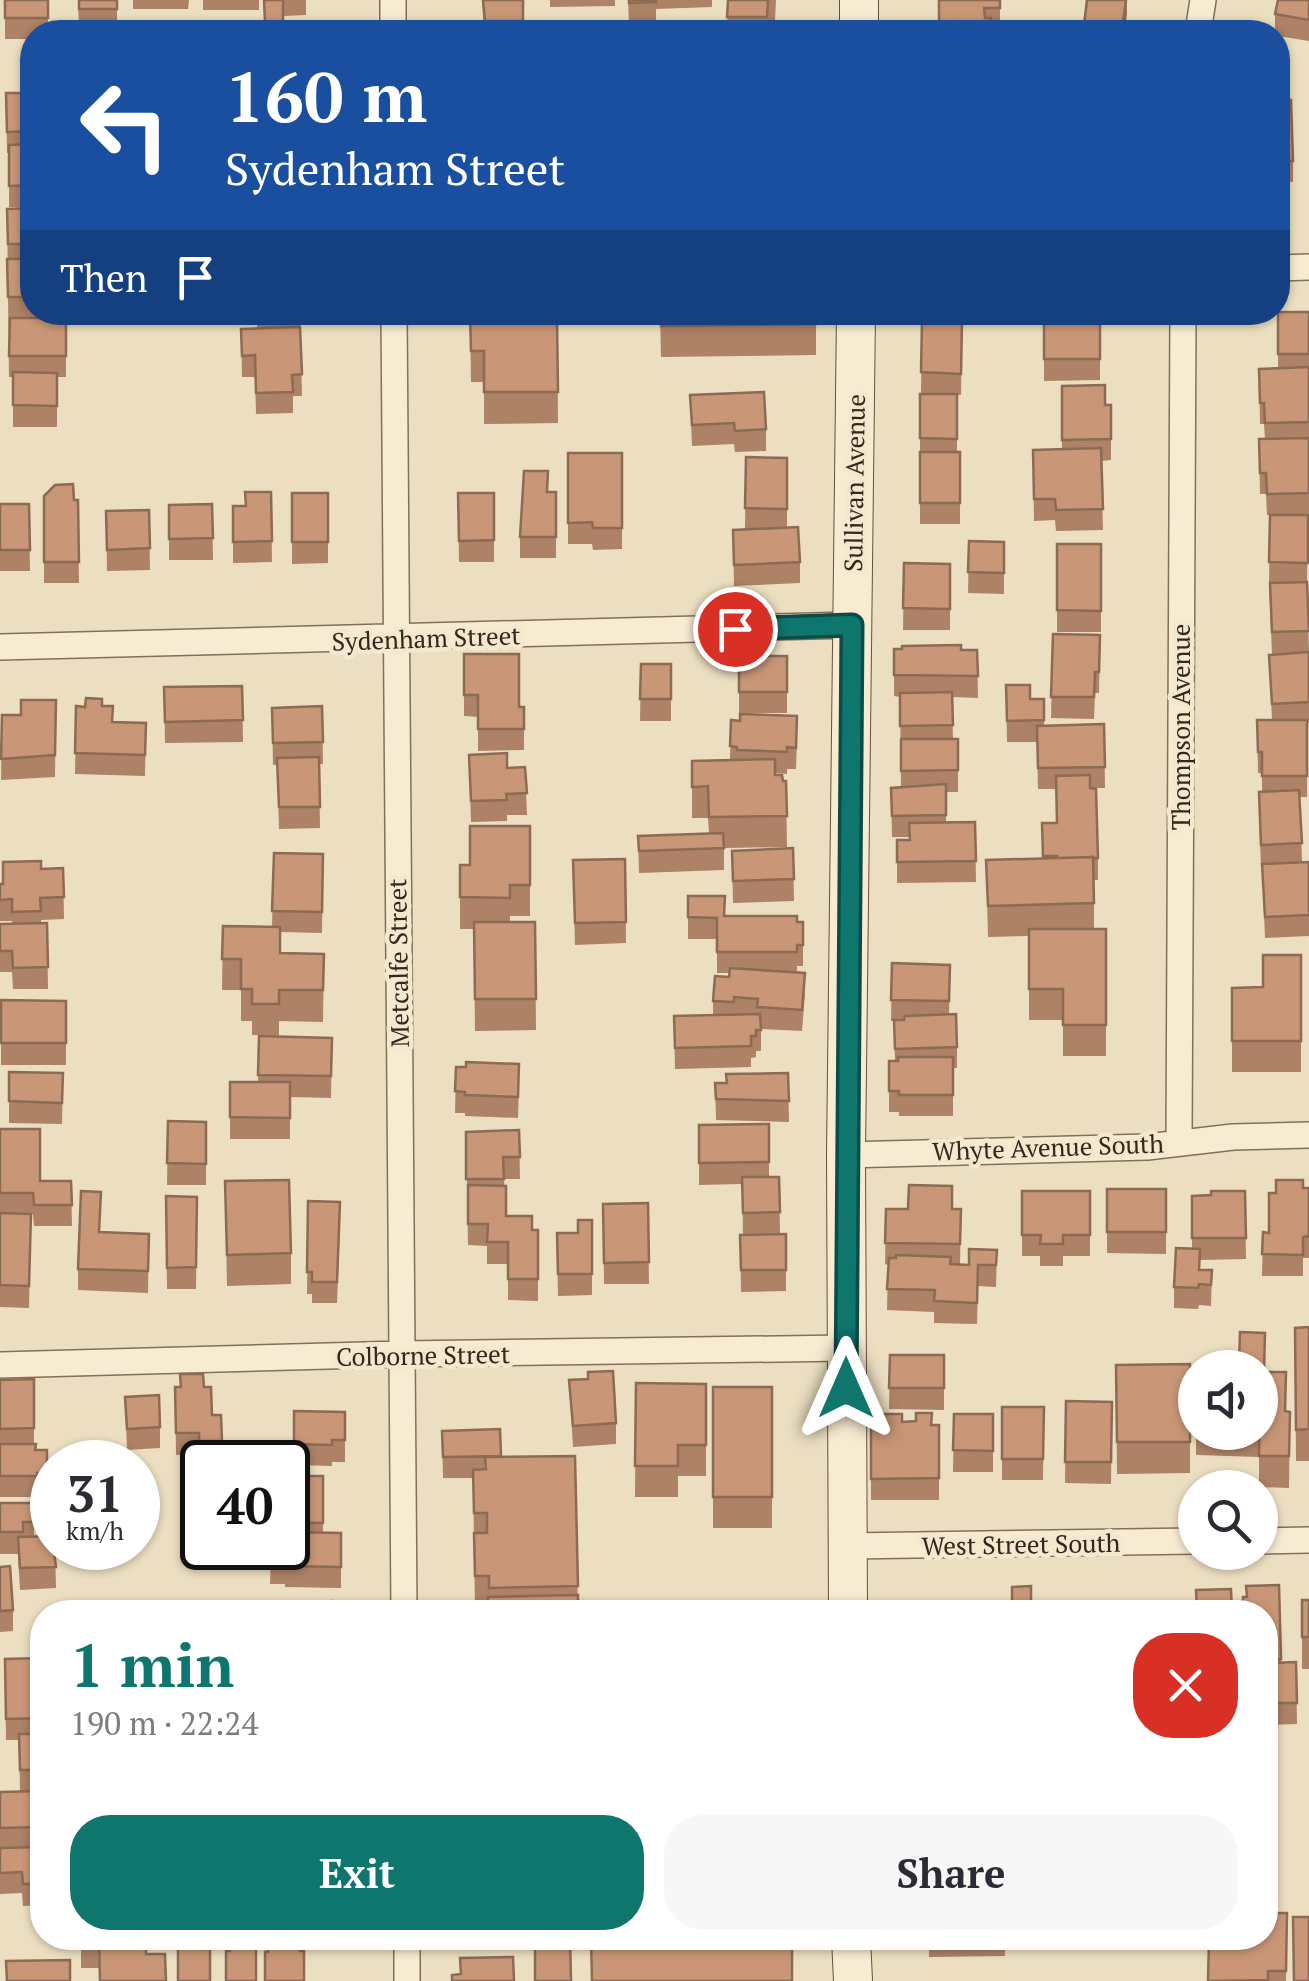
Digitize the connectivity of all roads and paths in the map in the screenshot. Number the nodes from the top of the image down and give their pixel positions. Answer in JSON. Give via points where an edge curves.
{"nodes":[{"id":1,"x":394,"y":325,"type":"edge"},
{"id":2,"x":856,"y":325,"type":"edge"},
{"id":3,"x":1184,"y":325,"type":"edge"},
{"id":4,"x":852,"y":625,"type":"junction"},
{"id":5,"x":394,"y":639,"type":"junction"},
{"id":6,"x":0,"y":647,"type":"edge"},
{"id":7,"x":1309,"y":1135,"type":"edge"},
{"id":8,"x":1179,"y":1141,"type":"junction"},
{"id":9,"x":846,"y":1155,"type":"junction"},
{"id":10,"x":846,"y":1348,"type":"junction"},
{"id":11,"x":402,"y":1354,"type":"junction"},
{"id":12,"x":0,"y":1365,"type":"edge"},
{"id":13,"x":1278,"y":1540,"type":"edge"},
{"id":14,"x":1309,"y":1540,"type":"edge"},
{"id":15,"x":1178,"y":1542,"type":"edge"},
{"id":16,"x":847,"y":1546,"type":"junction"},
{"id":17,"x":404,"y":1600,"type":"edge"},
{"id":18,"x":848,"y":1600,"type":"edge"},
{"id":19,"x":407,"y":1950,"type":"edge"},
{"id":20,"x":852,"y":1950,"type":"edge"},
{"id":21,"x":407,"y":1981,"type":"edge"},
{"id":22,"x":853,"y":1981,"type":"edge"}],
"edges":[{"from":1,"to":5,"type":"street","name":"Metcalfe Street"},
{"from":2,"to":4,"type":"street","name":"Sullivan Avenue"},
{"from":3,"to":8,"type":"street","name":"Thompson Avenue"},
{"from":4,"to":5,"type":"street","name":"Sydenham Street"},
{"from":4,"to":9,"type":"street","name":"Sullivan Avenue"},
{"from":5,"to":6,"type":"street","name":"Sydenham Street"},
{"from":5,"to":11,"type":"street","name":"Metcalfe Street"},
{"from":7,"to":8,"type":"street","name":"Whyte Avenue South"},
{"from":8,"to":9,"type":"street","name":"Whyte Avenue South","via":[[1147,1148]]},
{"from":9,"to":10,"type":"street","name":"Sullivan Avenue"},
{"from":10,"to":11,"type":"street","name":"Colborne Street"},
{"from":10,"to":16,"type":"street","name":"Sullivan Avenue"},
{"from":11,"to":12,"type":"street","name":"Colborne Street"},
{"from":11,"to":17,"type":"street","name":"Metcalfe Street"},
{"from":13,"to":14,"type":"street"},
{"from":15,"to":16,"type":"street","name":"West Street South"},
{"from":16,"to":18,"type":"street","name":"Sullivan Avenue"},
{"from":19,"to":21,"type":"street"},
{"from":20,"to":22,"type":"street"}]}
